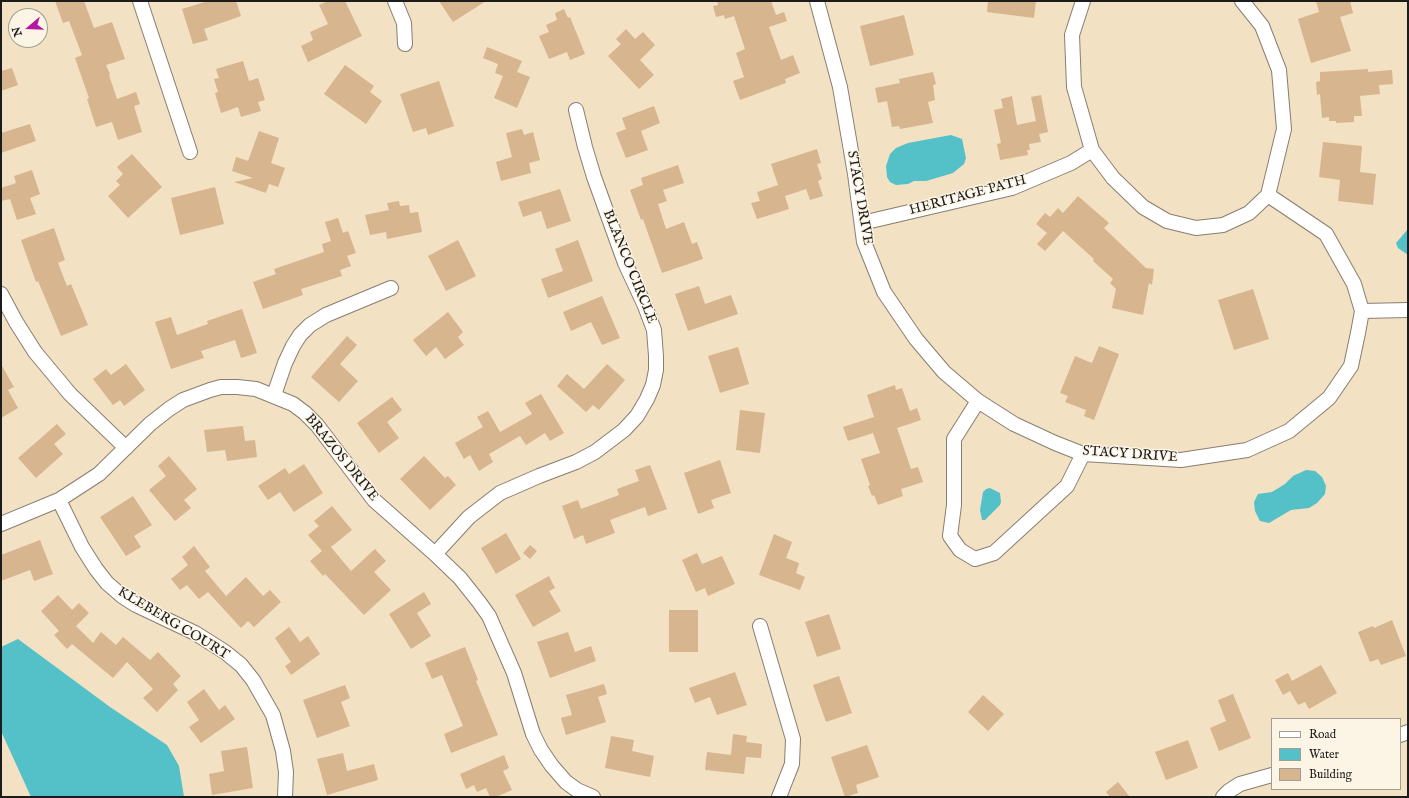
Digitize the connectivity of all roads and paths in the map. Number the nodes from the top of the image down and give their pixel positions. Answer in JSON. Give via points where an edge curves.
{"nodes":[{"id":1,"x":140,"y":1,"type":"edge"},
{"id":2,"x":395,"y":1,"type":"edge"},
{"id":3,"x":817,"y":1,"type":"edge"},
{"id":4,"x":1083,"y":1,"type":"edge"},
{"id":5,"x":1242,"y":1,"type":"edge"},
{"id":6,"x":405,"y":44,"type":"dead end"},
{"id":7,"x":576,"y":110,"type":"dead end"},
{"id":8,"x":1092,"y":150,"type":"junction"},
{"id":9,"x":190,"y":152,"type":"dead end"},
{"id":10,"x":1268,"y":195,"type":"junction"},
{"id":11,"x":862,"y":223,"type":"junction"},
{"id":12,"x":391,"y":288,"type":"dead end"},
{"id":13,"x":1,"y":294,"type":"edge"},
{"id":14,"x":1408,"y":310,"type":"edge"},
{"id":15,"x":1362,"y":311,"type":"junction"},
{"id":16,"x":274,"y":395,"type":"junction"},
{"id":17,"x":978,"y":401,"type":"junction"},
{"id":18,"x":126,"y":448,"type":"junction"},
{"id":19,"x":1083,"y":454,"type":"junction"},
{"id":20,"x":59,"y":500,"type":"junction"},
{"id":21,"x":1,"y":524,"type":"edge"},
{"id":22,"x":435,"y":554,"type":"junction"},
{"id":23,"x":760,"y":626,"type":"dead end"},
{"id":24,"x":1271,"y":775,"type":"edge"},
{"id":25,"x":286,"y":797,"type":"edge"},
{"id":26,"x":593,"y":797,"type":"edge"},
{"id":27,"x":779,"y":797,"type":"edge"},
{"id":28,"x":1223,"y":797,"type":"edge"}],
"edges":[{"from":1,"to":9,"type":"street"},
{"from":2,"to":6,"type":"street","via":[[404,23]]},
{"from":3,"to":11,"type":"street","name":"STACY DRIVE","via":[[840,87]]},
{"from":4,"to":8,"type":"street","via":[[1072,35],[1074,87]]},
{"from":5,"to":10,"type":"street","via":[[1262,26],[1279,70],[1284,128]]},
{"from":7,"to":22,"type":"street","name":"BLANCO CIRCLE","via":[[594,177],[654,330],[656,370],[653,385],[637,416],[624,430],[595,452],[576,462],[500,493],[469,517]]},
{"from":8,"to":10,"type":"street","via":[[1118,183],[1143,207],[1167,221],[1196,228],[1223,225],[1249,213]]},
{"from":8,"to":11,"type":"street","name":"HERITAGE PATH","via":[[1071,163],[1012,188]]},
{"from":10,"to":15,"type":"street","name":"STACY DRIVE","via":[[1326,234],[1354,284]]},
{"from":11,"to":17,"type":"street","name":"STACY DRIVE","via":[[864,242],[884,292],[916,339],[944,372]]},
{"from":12,"to":16,"type":"street","via":[[326,315],[300,335],[292,346]]},
{"from":13,"to":18,"type":"street","via":[[35,352],[70,394]]},
{"from":14,"to":15,"type":"street"},
{"from":15,"to":19,"type":"street","name":"STACY DRIVE","via":[[1351,366],[1329,398],[1290,431],[1247,450],[1181,460]]},
{"from":16,"to":18,"type":"street","name":"BRAZOS DRIVE","via":[[256,389],[237,387],[210,390],[183,400],[168,409]]},
{"from":16,"to":22,"type":"street","name":"BRAZOS DRIVE","via":[[293,404],[318,425],[374,500]]},
{"from":17,"to":19,"type":"street","name":"STACY DRIVE","via":[[1014,424]]},
{"from":17,"to":19,"type":"street","via":[[954,440],[954,505],[950,536],[960,550],[974,559],[994,553],[1067,486]]},
{"from":18,"to":20,"type":"street","name":"BRAZOS DRIVE","via":[[99,474]]},
{"from":20,"to":21,"type":"street","name":"BRAZOS DRIVE"},
{"from":20,"to":25,"type":"street","name":"KLEBERG COURT","via":[[82,547],[107,583],[136,605],[195,633],[225,652],[241,665],[253,680],[273,715],[283,751]]},
{"from":22,"to":26,"type":"street","name":"BRAZOS DRIVE","via":[[460,578],[488,616],[514,673],[533,734],[541,750],[566,782]]},
{"from":23,"to":27,"type":"street","via":[[793,739],[792,764]]},
{"from":24,"to":28,"type":"street","via":[[1240,784]]}]}
